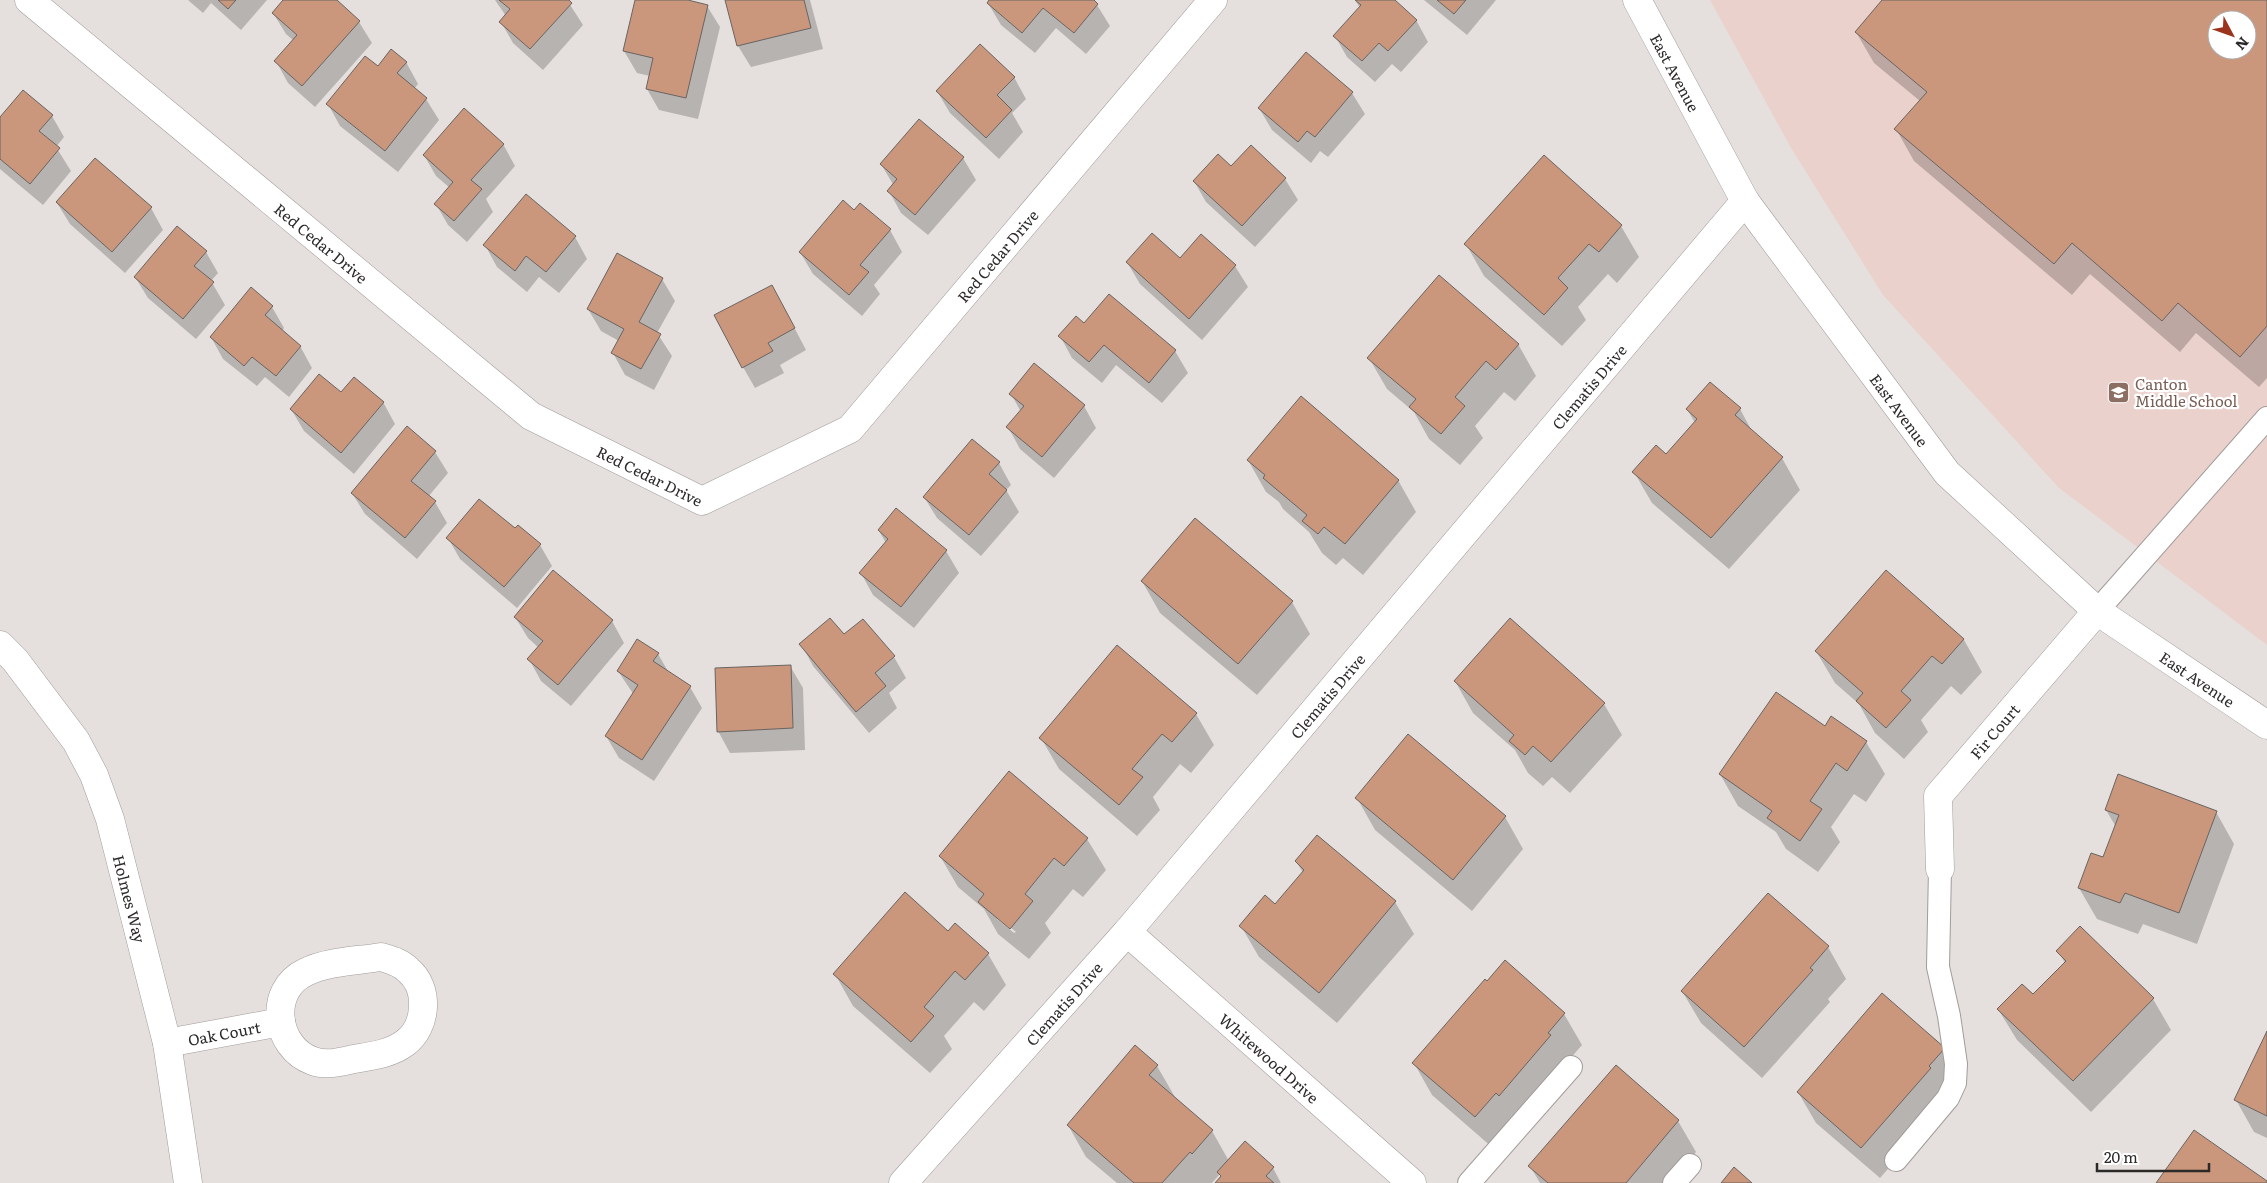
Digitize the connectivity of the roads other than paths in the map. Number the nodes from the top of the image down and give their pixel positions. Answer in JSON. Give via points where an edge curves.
{"nodes":[{"id":1,"x":29,"y":0,"type":"edge"},
{"id":2,"x":1213,"y":0,"type":"edge"},
{"id":3,"x":1637,"y":0,"type":"edge"},
{"id":4,"x":1745,"y":201,"type":"junction"},
{"id":5,"x":2267,"y":418,"type":"edge"},
{"id":6,"x":2097,"y":611,"type":"junction"},
{"id":7,"x":5,"y":660,"type":"edge"},
{"id":8,"x":2267,"y":725,"type":"edge"},
{"id":9,"x":1940,"y":869,"type":"joint"},
{"id":10,"x":1127,"y":932,"type":"junction"},
{"id":11,"x":281,"y":1022,"type":"junction"},
{"id":12,"x":167,"y":1043,"type":"junction"},
{"id":13,"x":1571,"y":1067,"type":"dead end"},
{"id":14,"x":1896,"y":1160,"type":"dead end"},
{"id":15,"x":1690,"y":1165,"type":"dead end"},
{"id":16,"x":188,"y":1183,"type":"edge"},
{"id":17,"x":903,"y":1183,"type":"edge"},
{"id":18,"x":1412,"y":1183,"type":"edge"},
{"id":19,"x":1469,"y":1183,"type":"edge"},
{"id":20,"x":1674,"y":1183,"type":"edge"}],
"edges":[{"from":1,"to":2,"type":"street","name":"Red Cedar Drive","via":[[531,416],[702,500],[850,429]]},
{"from":3,"to":4,"type":"street","name":"East Avenue"},
{"from":4,"to":6,"type":"street","name":"East Avenue","via":[[1946,473]]},
{"from":4,"to":10,"type":"street","name":"Clematis Drive"},
{"from":5,"to":6,"type":"lane"},
{"from":6,"to":8,"type":"street","name":"East Avenue"},
{"from":6,"to":9,"type":"street","name":"Fir Court","via":[[1938,796]]},
{"from":7,"to":12,"type":"street","name":"Holmes Way","via":[[76,741],[94,775],[110,819]]},
{"from":9,"to":14,"type":"lane","via":[[1938,968],[1949,1016],[1956,1064],[1955,1083],[1948,1098]]},
{"from":10,"to":17,"type":"street","name":"Clematis Drive"},
{"from":10,"to":18,"type":"street","name":"Whitewood Drive"},
{"from":11,"to":11,"type":"street","name":"Oak Court","via":[[288,1043],[300,1055],[314,1062],[330,1064],[392,1051],[406,1043],[417,1030],[423,999],[419,984],[397,961],[381,957],[319,967],[292,983],[284,996]]},
{"from":11,"to":12,"type":"street","name":"Oak Court"},
{"from":12,"to":16,"type":"street","name":"Holmes Way"},
{"from":13,"to":19,"type":"lane"},
{"from":15,"to":20,"type":"lane"}]}
